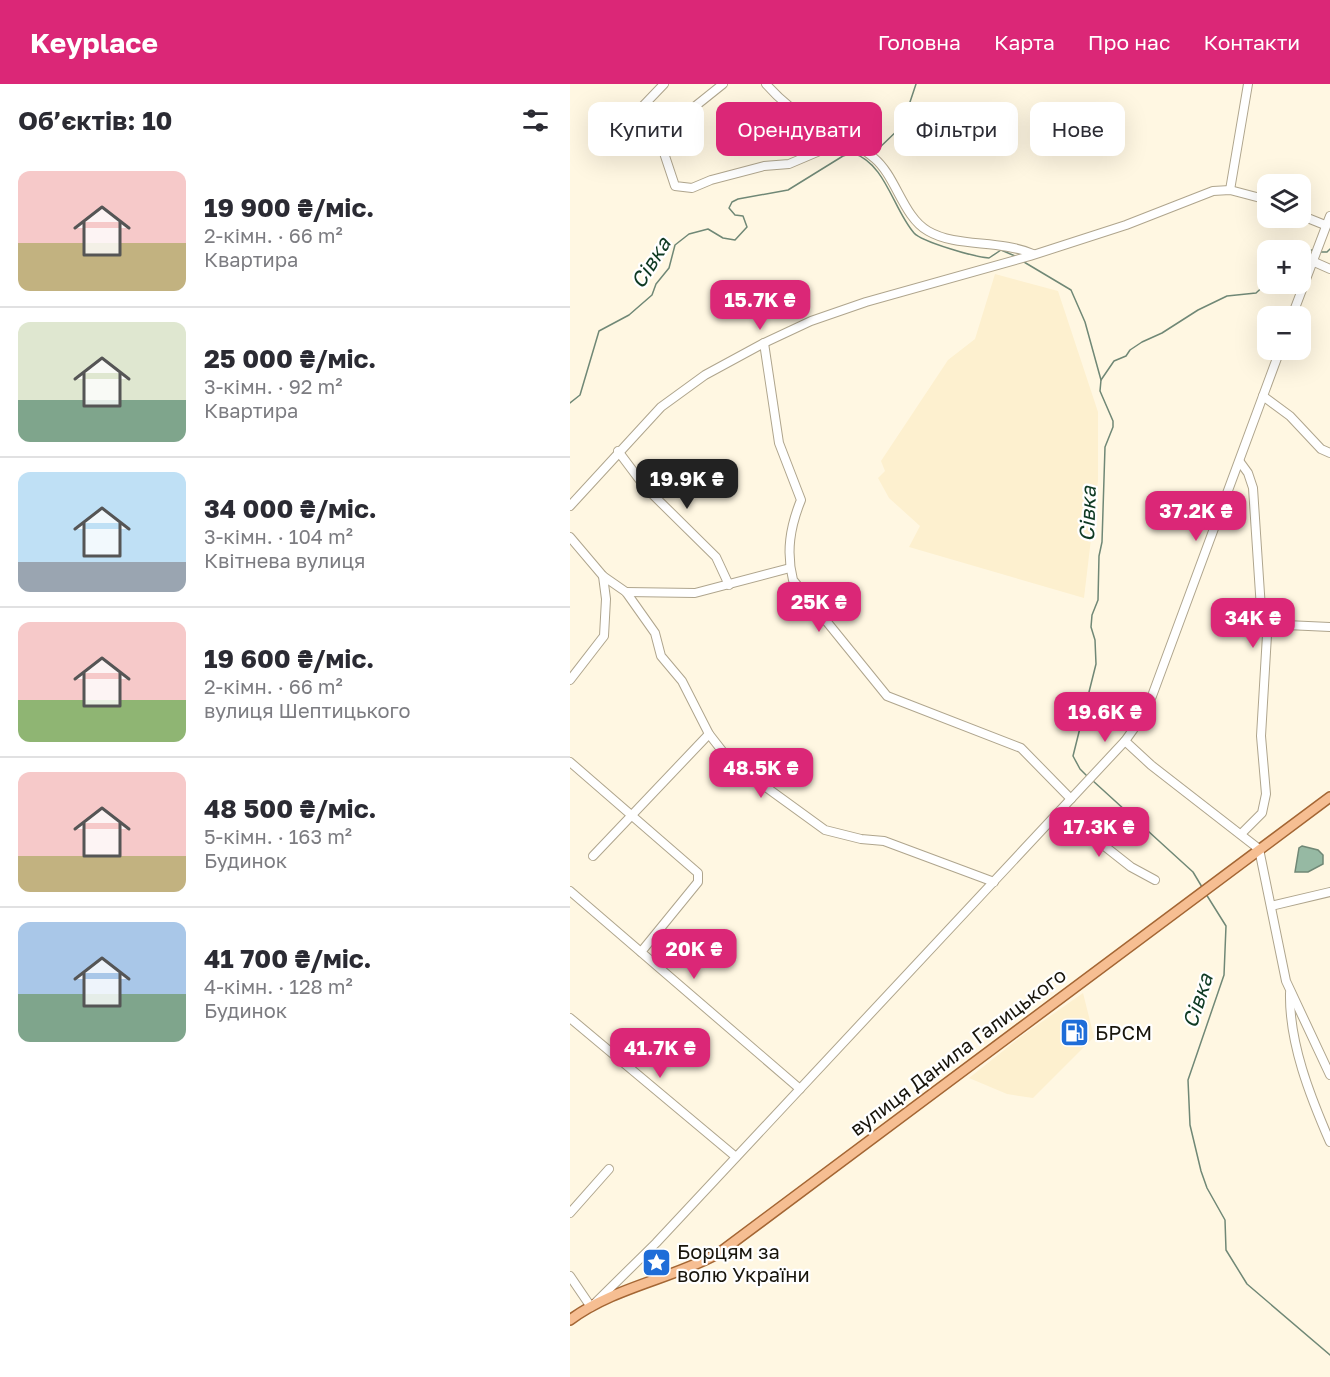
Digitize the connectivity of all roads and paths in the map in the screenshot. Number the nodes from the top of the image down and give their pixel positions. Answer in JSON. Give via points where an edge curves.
{"nodes":[{"id":1,"x":664,"y":84,"type":"edge"},
{"id":2,"x":723,"y":84,"type":"edge"},
{"id":3,"x":766,"y":84,"type":"edge"},
{"id":4,"x":1248,"y":84,"type":"edge"},
{"id":5,"x":647,"y":102,"type":"edge"},
{"id":6,"x":786,"y":102,"type":"edge"},
{"id":7,"x":808,"y":156,"type":"edge"},
{"id":8,"x":871,"y":156,"type":"edge"},
{"id":9,"x":1230,"y":190,"type":"junction"},
{"id":10,"x":1257,"y":197,"type":"edge"},
{"id":11,"x":1330,"y":216,"type":"edge"},
{"id":12,"x":1311,"y":219,"type":"edge"},
{"id":13,"x":1325,"y":225,"type":"junction"},
{"id":14,"x":1032,"y":255,"type":"junction"},
{"id":15,"x":1312,"y":261,"type":"junction"},
{"id":16,"x":1330,"y":269,"type":"edge"},
{"id":17,"x":1296,"y":306,"type":"edge"},
{"id":18,"x":764,"y":343,"type":"junction"},
{"id":19,"x":1276,"y":360,"type":"edge"},
{"id":20,"x":1263,"y":396,"type":"junction"},
{"id":21,"x":618,"y":451,"type":"junction"},
{"id":22,"x":1330,"y":453,"type":"edge"},
{"id":23,"x":1240,"y":462,"type":"junction"},
{"id":24,"x":570,"y":506,"type":"edge"},
{"id":25,"x":570,"y":537,"type":"edge"},
{"id":26,"x":790,"y":568,"type":"junction"},
{"id":27,"x":603,"y":576,"type":"junction"},
{"id":28,"x":729,"y":585,"type":"junction"},
{"id":29,"x":626,"y":592,"type":"junction"},
{"id":30,"x":1262,"y":624,"type":"junction"},
{"id":31,"x":1330,"y":627,"type":"edge"},
{"id":32,"x":570,"y":680,"type":"edge"},
{"id":33,"x":709,"y":734,"type":"junction"},
{"id":34,"x":1125,"y":741,"type":"junction"},
{"id":35,"x":570,"y":762,"type":"edge"},
{"id":36,"x":1330,"y":797,"type":"edge"},
{"id":37,"x":1071,"y":799,"type":"junction"},
{"id":38,"x":1060,"y":811,"type":"junction"},
{"id":39,"x":630,"y":816,"type":"junction"},
{"id":40,"x":1241,"y":834,"type":"junction"},
{"id":41,"x":1259,"y":849,"type":"junction"},
{"id":42,"x":593,"y":856,"type":"dead end"},
{"id":43,"x":1155,"y":880,"type":"dead end"},
{"id":44,"x":994,"y":882,"type":"junction"},
{"id":45,"x":570,"y":891,"type":"edge"},
{"id":46,"x":1330,"y":892,"type":"edge"},
{"id":47,"x":1271,"y":906,"type":"junction"},
{"id":48,"x":641,"y":952,"type":"junction"},
{"id":49,"x":1290,"y":988,"type":"junction"},
{"id":50,"x":570,"y":1018,"type":"edge"},
{"id":51,"x":1330,"y":1075,"type":"edge"},
{"id":52,"x":800,"y":1089,"type":"junction"},
{"id":53,"x":1330,"y":1142,"type":"edge"},
{"id":54,"x":736,"y":1157,"type":"junction"},
{"id":55,"x":609,"y":1169,"type":"dead end"},
{"id":56,"x":570,"y":1213,"type":"edge"},
{"id":57,"x":631,"y":1268,"type":"junction"},
{"id":58,"x":570,"y":1276,"type":"edge"},
{"id":59,"x":639,"y":1287,"type":"junction"},
{"id":60,"x":591,"y":1306,"type":"junction"},
{"id":61,"x":570,"y":1320,"type":"edge"}],
"edges":[{"from":1,"to":5,"type":"street"},
{"from":2,"to":7,"type":"street","via":[[693,108],[661,144],[675,186],[692,188]]},
{"from":3,"to":6,"type":"street"},
{"from":4,"to":9,"type":"street"},
{"from":8,"to":14,"type":"street","via":[[890,176],[903,202],[926,230],[944,238],[1015,247]]},
{"from":9,"to":10,"type":"street"},
{"from":9,"to":14,"type":"street","via":[[1213,191],[1126,225]]},
{"from":11,"to":13,"type":"street"},
{"from":12,"to":13,"type":"street"},
{"from":13,"to":15,"type":"street"},
{"from":14,"to":18,"type":"street","via":[[855,306]]},
{"from":15,"to":16,"type":"street"},
{"from":15,"to":17,"type":"street"},
{"from":18,"to":21,"type":"street","via":[[705,375],[661,407]]},
{"from":18,"to":26,"type":"street","via":[[779,442],[801,500],[791,526]]},
{"from":19,"to":20,"type":"street"},
{"from":20,"to":22,"type":"street"},
{"from":20,"to":23,"type":"street"},
{"from":21,"to":24,"type":"street"},
{"from":21,"to":28,"type":"street","via":[[645,487],[716,557]]},
{"from":23,"to":30,"type":"street","via":[[1253,488]]},
{"from":23,"to":34,"type":"street","via":[[1152,696]]},
{"from":25,"to":27,"type":"street"},
{"from":26,"to":28,"type":"street"},
{"from":26,"to":37,"type":"street","via":[[793,580],[886,696],[1021,748]]},
{"from":27,"to":29,"type":"street"},
{"from":27,"to":32,"type":"street","via":[[604,636]]},
{"from":28,"to":29,"type":"street","via":[[695,593]]},
{"from":29,"to":33,"type":"street","via":[[655,633],[661,656],[682,681]]},
{"from":30,"to":31,"type":"street"},
{"from":30,"to":40,"type":"street","via":[[1267,635],[1261,736],[1266,794],[1262,813]]},
{"from":33,"to":39,"type":"street"},
{"from":33,"to":44,"type":"street","via":[[730,761],[825,830],[884,841]]},
{"from":34,"to":37,"type":"street"},
{"from":34,"to":40,"type":"street"},
{"from":35,"to":39,"type":"street"},
{"from":36,"to":41,"type":"main road","name":"вулиця Данила Галицького"},
{"from":37,"to":38,"type":"street"},
{"from":38,"to":43,"type":"street","via":[[1131,867]]},
{"from":38,"to":44,"type":"street"},
{"from":39,"to":42,"type":"street"},
{"from":39,"to":48,"type":"street","via":[[698,873],[698,882]]},
{"from":40,"to":41,"type":"street"},
{"from":41,"to":47,"type":"street"},
{"from":41,"to":59,"type":"main road","name":"вулиця Данила Галицького","via":[[719,1253]]},
{"from":44,"to":52,"type":"street"},
{"from":45,"to":48,"type":"street"},
{"from":46,"to":47,"type":"street"},
{"from":47,"to":49,"type":"street"},
{"from":48,"to":52,"type":"street"},
{"from":49,"to":51,"type":"street"},
{"from":49,"to":53,"type":"street","via":[[1290,1010],[1300,1060]]},
{"from":50,"to":54,"type":"street"},
{"from":52,"to":54,"type":"street"},
{"from":54,"to":57,"type":"street"},
{"from":55,"to":56,"type":"street"},
{"from":57,"to":59,"type":"street","via":[[628,1276]]},
{"from":57,"to":60,"type":"street"},
{"from":58,"to":60,"type":"street"},
{"from":59,"to":60,"type":"main road","name":"вулиця Данила Галицького"},
{"from":60,"to":61,"type":"main road","name":"вулиця Данила Галицького"}]}
